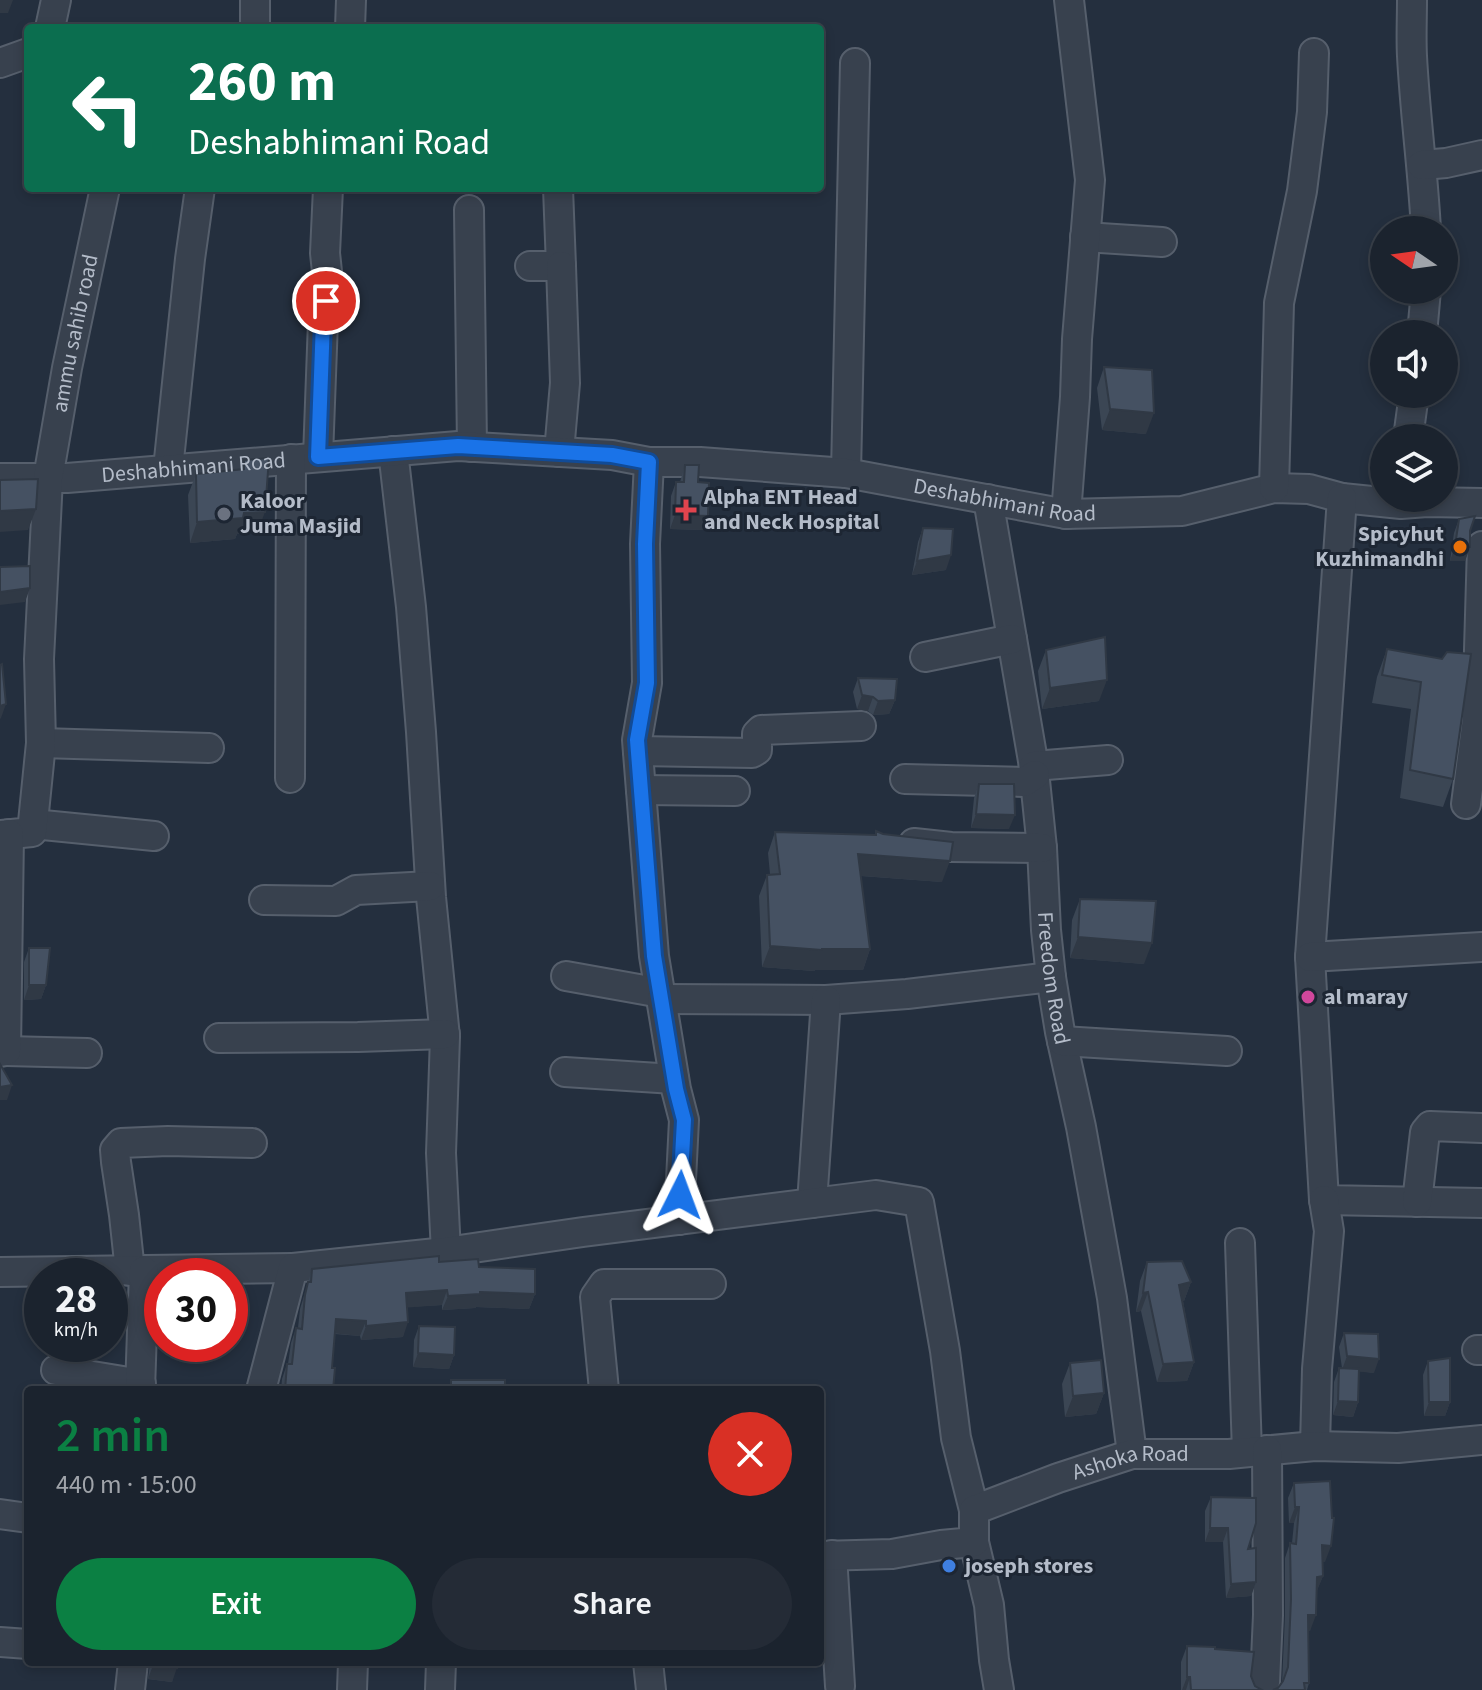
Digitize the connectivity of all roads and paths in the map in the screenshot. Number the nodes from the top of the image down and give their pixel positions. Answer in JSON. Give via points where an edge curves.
{"nodes":[{"id":1,"x":56,"y":0,"type":"edge"},
{"id":2,"x":255,"y":0,"type":"edge"},
{"id":3,"x":351,"y":0,"type":"edge"},
{"id":4,"x":1069,"y":0,"type":"edge"},
{"id":5,"x":1412,"y":0,"type":"edge"},
{"id":6,"x":51,"y":24,"type":"edge"},
{"id":7,"x":255,"y":24,"type":"edge"},
{"id":8,"x":350,"y":24,"type":"edge"},
{"id":9,"x":1314,"y":53,"type":"dead end"},
{"id":10,"x":24,"y":54,"type":"edge"},
{"id":11,"x":0,"y":63,"type":"edge"},
{"id":12,"x":855,"y":63,"type":"dead end"},
{"id":13,"x":1482,"y":155,"type":"edge"},
{"id":14,"x":1422,"y":165,"type":"junction"},
{"id":15,"x":104,"y":192,"type":"edge"},
{"id":16,"x":199,"y":192,"type":"edge"},
{"id":17,"x":328,"y":192,"type":"edge"},
{"id":18,"x":558,"y":192,"type":"edge"},
{"id":19,"x":469,"y":210,"type":"dead end"},
{"id":20,"x":1425,"y":216,"type":"edge"},
{"id":21,"x":1085,"y":237,"type":"junction"},
{"id":22,"x":1162,"y":242,"type":"dead end"},
{"id":23,"x":530,"y":266,"type":"dead end"},
{"id":24,"x":561,"y":266,"type":"junction"},
{"id":25,"x":472,"y":447,"type":"junction"},
{"id":26,"x":393,"y":451,"type":"junction"},
{"id":27,"x":559,"y":452,"type":"junction"},
{"id":28,"x":304,"y":458,"type":"junction"},
{"id":29,"x":649,"y":462,"type":"junction"},
{"id":30,"x":168,"y":469,"type":"junction"},
{"id":31,"x":846,"y":473,"type":"junction"},
{"id":32,"x":0,"y":478,"type":"edge"},
{"id":33,"x":48,"y":478,"type":"junction"},
{"id":34,"x":1274,"y":488,"type":"junction"},
{"id":35,"x":1342,"y":498,"type":"junction"},
{"id":36,"x":988,"y":499,"type":"junction"},
{"id":37,"x":1370,"y":499,"type":"edge"},
{"id":38,"x":1458,"y":502,"type":"edge"},
{"id":39,"x":1482,"y":503,"type":"edge"},
{"id":40,"x":1066,"y":514,"type":"junction"},
{"id":41,"x":1482,"y":546,"type":"edge"},
{"id":42,"x":1012,"y":639,"type":"junction"},
{"id":43,"x":925,"y":657,"type":"dead end"},
{"id":44,"x":861,"y":726,"type":"dead end"},
{"id":45,"x":41,"y":743,"type":"junction"},
{"id":46,"x":209,"y":748,"type":"dead end"},
{"id":47,"x":638,"y":751,"type":"junction"},
{"id":48,"x":1108,"y":760,"type":"dead end"},
{"id":49,"x":1034,"y":771,"type":"junction"},
{"id":50,"x":290,"y":778,"type":"dead end"},
{"id":51,"x":905,"y":779,"type":"dead end"},
{"id":52,"x":641,"y":790,"type":"junction"},
{"id":53,"x":735,"y":791,"type":"dead end"},
{"id":54,"x":1466,"y":804,"type":"dead end"},
{"id":55,"x":14,"y":831,"type":"edge"},
{"id":56,"x":154,"y":836,"type":"dead end"},
{"id":57,"x":892,"y":840,"type":"edge"},
{"id":58,"x":1042,"y":848,"type":"junction"},
{"id":59,"x":430,"y":886,"type":"junction"},
{"id":60,"x":264,"y":900,"type":"dead end"},
{"id":61,"x":4,"y":945,"type":"edge"},
{"id":62,"x":1482,"y":947,"type":"edge"},
{"id":63,"x":1310,"y":957,"type":"junction"},
{"id":64,"x":566,"y":976,"type":"dead end"},
{"id":65,"x":1051,"y":977,"type":"junction"},
{"id":66,"x":662,"y":996,"type":"junction"},
{"id":67,"x":826,"y":1000,"type":"junction"},
{"id":68,"x":445,"y":1034,"type":"junction"},
{"id":69,"x":219,"y":1038,"type":"dead end"},
{"id":70,"x":1062,"y":1041,"type":"junction"},
{"id":71,"x":3,"y":1051,"type":"edge"},
{"id":72,"x":1227,"y":1051,"type":"dead end"},
{"id":73,"x":87,"y":1053,"type":"dead end"},
{"id":74,"x":565,"y":1072,"type":"dead end"},
{"id":75,"x":674,"y":1079,"type":"junction"},
{"id":76,"x":1482,"y":1128,"type":"edge"},
{"id":77,"x":252,"y":1143,"type":"dead end"},
{"id":78,"x":1324,"y":1200,"type":"junction"},
{"id":79,"x":1417,"y":1202,"type":"junction"},
{"id":80,"x":812,"y":1203,"type":"junction"},
{"id":81,"x":1482,"y":1203,"type":"edge"},
{"id":82,"x":679,"y":1220,"type":"junction"},
{"id":83,"x":1240,"y":1243,"type":"dead end"},
{"id":84,"x":446,"y":1252,"type":"junction"},
{"id":85,"x":293,"y":1268,"type":"junction"},
{"id":86,"x":137,"y":1271,"type":"junction"},
{"id":87,"x":0,"y":1272,"type":"edge"},
{"id":88,"x":711,"y":1284,"type":"dead end"},
{"id":89,"x":56,"y":1370,"type":"dead end"},
{"id":90,"x":136,"y":1386,"type":"edge"},
{"id":91,"x":141,"y":1386,"type":"edge"},
{"id":92,"x":262,"y":1386,"type":"edge"},
{"id":93,"x":604,"y":1386,"type":"edge"},
{"id":94,"x":1482,"y":1440,"type":"edge"},
{"id":95,"x":1315,"y":1446,"type":"junction"},
{"id":96,"x":1257,"y":1451,"type":"junction"},
{"id":97,"x":1132,"y":1454,"type":"junction"},
{"id":98,"x":974,"y":1510,"type":"junction"},
{"id":99,"x":0,"y":1514,"type":"edge"},
{"id":100,"x":24,"y":1517,"type":"edge"},
{"id":101,"x":974,"y":1542,"type":"junction"},
{"id":102,"x":826,"y":1556,"type":"edge"},
{"id":103,"x":0,"y":1642,"type":"edge"},
{"id":104,"x":24,"y":1644,"type":"edge"},
{"id":105,"x":133,"y":1666,"type":"edge"},
{"id":106,"x":353,"y":1666,"type":"edge"},
{"id":107,"x":441,"y":1666,"type":"edge"},
{"id":108,"x":648,"y":1666,"type":"edge"},
{"id":109,"x":840,"y":1686,"type":"dead end"},
{"id":110,"x":130,"y":1690,"type":"edge"},
{"id":111,"x":352,"y":1690,"type":"edge"},
{"id":112,"x":440,"y":1690,"type":"edge"},
{"id":113,"x":651,"y":1690,"type":"edge"},
{"id":114,"x":999,"y":1690,"type":"edge"},
{"id":115,"x":1262,"y":1690,"type":"edge"}],
"edges":[{"from":1,"to":6,"type":"street"},
{"from":2,"to":7,"type":"street"},
{"from":3,"to":8,"type":"street"},
{"from":4,"to":21,"type":"street","via":[[1090,180]]},
{"from":5,"to":14,"type":"street"},
{"from":9,"to":34,"type":"street","via":[[1304,175],[1279,303]]},
{"from":10,"to":11,"type":"street"},
{"from":12,"to":31,"type":"street"},
{"from":13,"to":14,"type":"street"},
{"from":14,"to":20,"type":"street"},
{"from":15,"to":33,"type":"street","name":"ammu sahib road"},
{"from":16,"to":30,"type":"street"},
{"from":17,"to":28,"type":"street","via":[[328,281]]},
{"from":18,"to":24,"type":"street"},
{"from":19,"to":25,"type":"street"},
{"from":21,"to":22,"type":"street"},
{"from":21,"to":40,"type":"street"},
{"from":23,"to":24,"type":"street"},
{"from":24,"to":27,"type":"street","via":[[565,383]]},
{"from":25,"to":26,"type":"street","name":"Deshabhimani Road"},
{"from":25,"to":27,"type":"street","name":"Deshabhimani Road"},
{"from":26,"to":28,"type":"street","name":"Deshabhimani Road"},
{"from":26,"to":59,"type":"street","via":[[412,623]]},
{"from":27,"to":29,"type":"street","name":"Deshabhimani Road"},
{"from":28,"to":30,"type":"street","name":"Deshabhimani Road"},
{"from":28,"to":50,"type":"street"},
{"from":29,"to":31,"type":"street","name":"Deshabhimani Road"},
{"from":29,"to":47,"type":"street","via":[[647,683]]},
{"from":30,"to":33,"type":"street","name":"Deshabhimani Road"},
{"from":31,"to":36,"type":"street","name":"Deshabhimani Road"},
{"from":32,"to":33,"type":"street","name":"Deshabhimani Road"},
{"from":33,"to":45,"type":"street","name":"ammu sahib road","via":[[39,659]]},
{"from":34,"to":35,"type":"street","name":"Deshabhimani Road","via":[[1309,489]]},
{"from":34,"to":40,"type":"street","name":"Deshabhimani Road","via":[[1182,511]]},
{"from":35,"to":37,"type":"street","name":"Deshabhimani Road"},
{"from":35,"to":63,"type":"street"},
{"from":36,"to":40,"type":"street","name":"Deshabhimani Road"},
{"from":36,"to":42,"type":"street","name":"Freedom Road"},
{"from":38,"to":39,"type":"street","name":"Deshabhimani Road"},
{"from":41,"to":54,"type":"street","via":[[1477,719]]},
{"from":42,"to":43,"type":"street"},
{"from":42,"to":49,"type":"street","name":"Freedom Road"},
{"from":44,"to":47,"type":"street","via":[[761,730],[752,753]]},
{"from":45,"to":46,"type":"street"},
{"from":45,"to":55,"type":"street","name":"ammu sahib road"},
{"from":47,"to":52,"type":"street"},
{"from":48,"to":49,"type":"street"},
{"from":49,"to":51,"type":"street","via":[[1024,782]]},
{"from":49,"to":58,"type":"street","name":"Freedom Road"},
{"from":52,"to":53,"type":"street"},
{"from":52,"to":66,"type":"street"},
{"from":55,"to":56,"type":"street"},
{"from":55,"to":61,"type":"street","name":"ammu sahib road"},
{"from":57,"to":58,"type":"street"},
{"from":58,"to":65,"type":"street","name":"Freedom Road"},
{"from":59,"to":60,"type":"street","via":[[356,890],[336,901]]},
{"from":59,"to":68,"type":"street"},
{"from":61,"to":71,"type":"street","name":"ammu sahib road"},
{"from":62,"to":63,"type":"street"},
{"from":63,"to":78,"type":"street"},
{"from":64,"to":66,"type":"street"},
{"from":65,"to":67,"type":"street"},
{"from":65,"to":70,"type":"street","name":"Freedom Road"},
{"from":66,"to":67,"type":"street"},
{"from":66,"to":75,"type":"street"},
{"from":67,"to":80,"type":"street"},
{"from":68,"to":69,"type":"street"},
{"from":68,"to":84,"type":"street","via":[[441,1153]]},
{"from":70,"to":72,"type":"street"},
{"from":70,"to":97,"type":"street","name":"Freedom Road","via":[[1112,1298]]},
{"from":71,"to":73,"type":"street"},
{"from":74,"to":75,"type":"street"},
{"from":75,"to":82,"type":"street","via":[[684,1120]]},
{"from":76,"to":79,"type":"street","via":[[1430,1126]]},
{"from":77,"to":86,"type":"street","via":[[121,1143],[115,1150],[116,1162]]},
{"from":78,"to":79,"type":"street"},
{"from":78,"to":95,"type":"street","via":[[1329,1231]]},
{"from":79,"to":81,"type":"street"},
{"from":80,"to":82,"type":"street"},
{"from":80,"to":98,"type":"street","via":[[876,1195],[919,1202],[956,1438]]},
{"from":82,"to":84,"type":"street"},
{"from":83,"to":96,"type":"street"},
{"from":84,"to":85,"type":"street"},
{"from":85,"to":86,"type":"street"},
{"from":85,"to":92,"type":"street"},
{"from":86,"to":87,"type":"street"},
{"from":86,"to":91,"type":"street"},
{"from":88,"to":93,"type":"street","via":[[604,1284],[595,1297]]},
{"from":89,"to":90,"type":"street"},
{"from":94,"to":95,"type":"street","name":"Ashoka Road","via":[[1398,1448]]},
{"from":95,"to":96,"type":"street","name":"Ashoka Road"},
{"from":96,"to":97,"type":"street","name":"Ashoka Road"},
{"from":96,"to":115,"type":"street","via":[[1268,1615]]},
{"from":97,"to":98,"type":"street","name":"Ashoka Road"},
{"from":98,"to":101,"type":"street"},
{"from":99,"to":100,"type":"street"},
{"from":101,"to":102,"type":"street","via":[[892,1554]]},
{"from":101,"to":114,"type":"street","via":[[989,1605]]},
{"from":102,"to":109,"type":"street"},
{"from":103,"to":104,"type":"street"},
{"from":105,"to":110,"type":"street"},
{"from":106,"to":111,"type":"street"},
{"from":107,"to":112,"type":"street"},
{"from":108,"to":113,"type":"street"}]}
